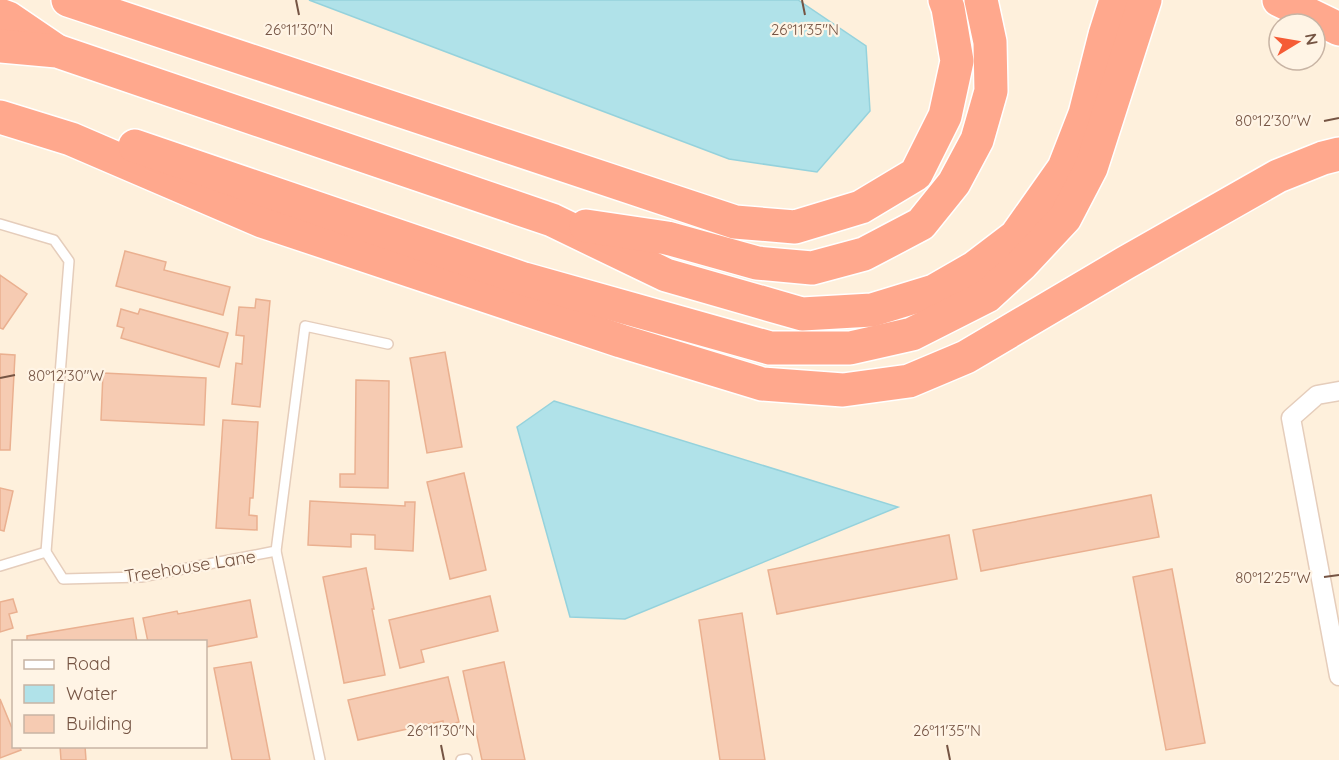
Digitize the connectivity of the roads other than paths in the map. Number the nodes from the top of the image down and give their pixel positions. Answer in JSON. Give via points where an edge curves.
{"nodes":[{"id":1,"x":68,"y":0,"type":"edge"},
{"id":2,"x":945,"y":0,"type":"edge"},
{"id":3,"x":981,"y":0,"type":"edge"},
{"id":4,"x":1116,"y":0,"type":"edge"},
{"id":5,"x":1145,"y":0,"type":"edge"},
{"id":6,"x":1279,"y":0,"type":"edge"},
{"id":7,"x":0,"y":15,"type":"edge"},
{"id":8,"x":1339,"y":29,"type":"edge"},
{"id":9,"x":1119,"y":37,"type":"junction"},
{"id":10,"x":0,"y":46,"type":"edge"},
{"id":11,"x":57,"y":51,"type":"junction"},
{"id":12,"x":0,"y":117,"type":"edge"},
{"id":13,"x":70,"y":139,"type":"junction"},
{"id":14,"x":1339,"y":154,"type":"edge"},
{"id":15,"x":552,"y":220,"type":"junction"},
{"id":16,"x":0,"y":224,"type":"edge"},
{"id":17,"x":388,"y":344,"type":"dead end"},
{"id":18,"x":1339,"y":391,"type":"edge"},
{"id":19,"x":276,"y":551,"type":"junction"},
{"id":20,"x":46,"y":552,"type":"junction"},
{"id":21,"x":0,"y":566,"type":"edge"},
{"id":22,"x":1339,"y":676,"type":"edge"},
{"id":23,"x":320,"y":760,"type":"edge"}],
"edges":[{"from":1,"to":2,"type":"highway","via":[[735,222],[795,227],[861,207],[916,174],[945,116],[957,61]]},
{"from":3,"to":15,"type":"highway","via":[[990,42],[991,91],[977,140],[954,183],[921,224],[864,254],[812,268],[757,263],[667,238]]},
{"from":4,"to":9,"type":"highway"},
{"from":5,"to":9,"type":"highway"},
{"from":6,"to":8,"type":"highway"},
{"from":7,"to":11,"type":"highway"},
{"from":9,"to":13,"type":"highway","via":[[1091,168],[1065,218],[987,296],[912,334],[850,348],[770,348],[524,279],[132,145]]},
{"from":9,"to":15,"type":"highway","via":[[1064,168],[1016,236],[974,268],[934,291],[872,310],[802,314],[666,275]]},
{"from":10,"to":11,"type":"highway"},
{"from":11,"to":15,"type":"highway"},
{"from":12,"to":13,"type":"highway"},
{"from":13,"to":14,"type":"highway","via":[[262,222],[621,341],[762,384],[843,390],[909,381],[966,357],[1278,176]]},
{"from":16,"to":20,"type":"lane","via":[[54,240],[69,261]]},
{"from":17,"to":19,"type":"lane","name":"Treehouse Lane","via":[[305,326]]},
{"from":18,"to":22,"type":"street","via":[[1317,395],[1291,418]]},
{"from":19,"to":20,"type":"lane","name":"Treehouse Lane","via":[[141,577],[63,579]]},
{"from":19,"to":23,"type":"lane"},
{"from":20,"to":21,"type":"lane"}]}
